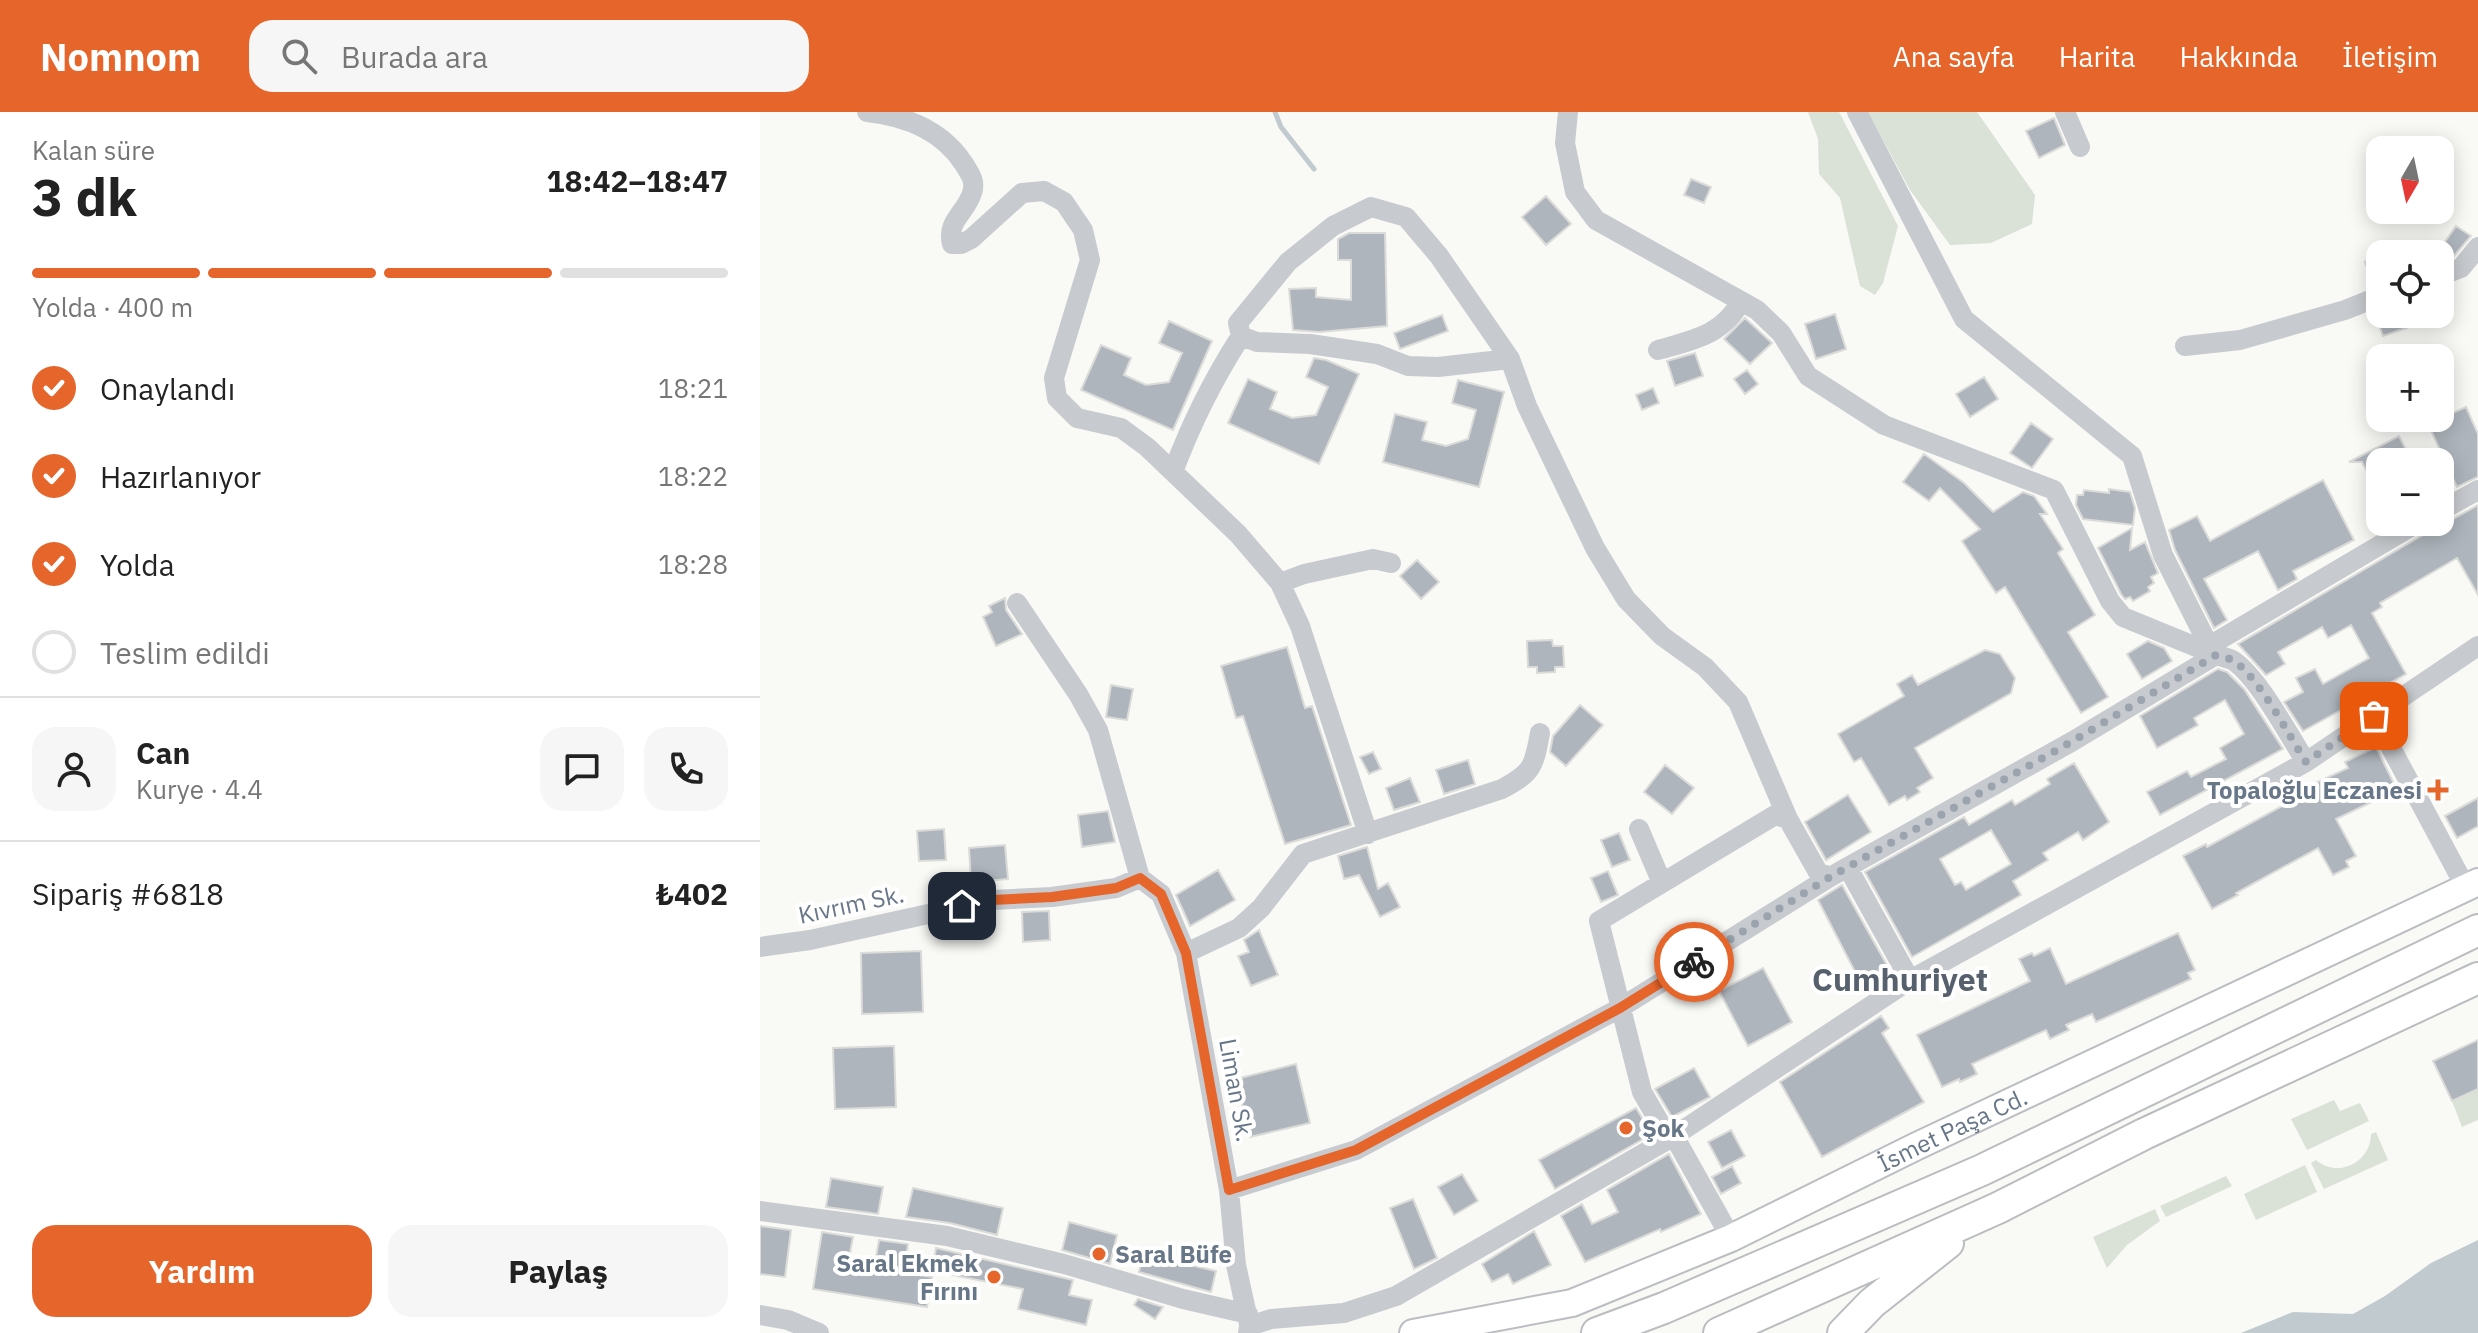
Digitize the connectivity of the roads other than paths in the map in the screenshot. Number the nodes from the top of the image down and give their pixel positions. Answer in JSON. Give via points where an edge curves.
{"nodes":[{"id":1,"x":867,"y":112,"type":"edge"},
{"id":2,"x":1568,"y":112,"type":"edge"},
{"id":3,"x":1857,"y":112,"type":"edge"},
{"id":4,"x":2065,"y":112,"type":"edge"},
{"id":5,"x":2080,"y":147,"type":"dead end"},
{"id":6,"x":2478,"y":247,"type":"edge"},
{"id":7,"x":2454,"y":271,"type":"edge"},
{"id":8,"x":1741,"y":301,"type":"junction"},
{"id":9,"x":2366,"y":302,"type":"edge"},
{"id":10,"x":1241,"y":336,"type":"junction"},
{"id":11,"x":2185,"y":346,"type":"dead end"},
{"id":12,"x":1658,"y":350,"type":"dead end"},
{"id":13,"x":1510,"y":359,"type":"junction"},
{"id":14,"x":1173,"y":472,"type":"junction"},
{"id":15,"x":2478,"y":490,"type":"edge"},
{"id":16,"x":2454,"y":503,"type":"edge"},
{"id":17,"x":2397,"y":536,"type":"edge"},
{"id":18,"x":1391,"y":563,"type":"dead end"},
{"id":19,"x":1280,"y":583,"type":"junction"},
{"id":20,"x":1017,"y":603,"type":"dead end"},
{"id":21,"x":2478,"y":646,"type":"edge"},
{"id":22,"x":2212,"y":651,"type":"junction"},
{"id":23,"x":2374,"y":716,"type":"junction"},
{"id":24,"x":1540,"y":733,"type":"dead end"},
{"id":25,"x":2306,"y":762,"type":"junction"},
{"id":26,"x":1788,"y":819,"type":"junction"},
{"id":27,"x":1639,"y":829,"type":"dead end"},
{"id":28,"x":1368,"y":834,"type":"junction"},
{"id":29,"x":1839,"y":872,"type":"junction"},
{"id":30,"x":1140,"y":878,"type":"junction"},
{"id":31,"x":1662,"y":883,"type":"junction"},
{"id":32,"x":2472,"y":885,"type":"edge"},
{"id":33,"x":2478,"y":930,"type":"edge"},
{"id":34,"x":760,"y":947,"type":"edge"},
{"id":35,"x":1186,"y":953,"type":"junction"},
{"id":36,"x":2478,"y":978,"type":"edge"},
{"id":37,"x":1910,"y":980,"type":"junction"},
{"id":38,"x":1620,"y":1008,"type":"junction"},
{"id":39,"x":1674,"y":1136,"type":"junction"},
{"id":40,"x":1229,"y":1190,"type":"junction"},
{"id":41,"x":1998,"y":1208,"type":"junction"},
{"id":42,"x":760,"y":1211,"type":"edge"},
{"id":43,"x":1731,"y":1238,"type":"junction"},
{"id":44,"x":760,"y":1315,"type":"edge"},
{"id":45,"x":1248,"y":1324,"type":"edge"},
{"id":46,"x":819,"y":1333,"type":"edge"},
{"id":47,"x":1413,"y":1333,"type":"edge"},
{"id":48,"x":1597,"y":1333,"type":"edge"},
{"id":49,"x":1719,"y":1333,"type":"edge"},
{"id":50,"x":1843,"y":1333,"type":"edge"}],
"edges":[{"from":1,"to":14,"type":"street","via":[[913,123],[939,136],[960,158],[973,179],[972,194],[953,221],[952,244],[971,239],[1022,193],[1044,191],[1064,202],[1083,230],[1090,260],[1054,378],[1057,398],[1077,418],[1121,428]]},
{"from":2,"to":8,"type":"street","via":[[1565,143],[1575,192],[1596,220]]},
{"from":3,"to":22,"type":"street","via":[[1964,319],[2132,456],[2163,555]]},
{"from":4,"to":5,"type":"street"},
{"from":6,"to":7,"type":"street"},
{"from":8,"to":12,"type":"street","via":[[1718,329]]},
{"from":8,"to":22,"type":"street","via":[[1781,333],[1808,376],[1884,425],[2054,490],[2123,617]]},
{"from":9,"to":11,"type":"street","via":[[2240,340]]},
{"from":10,"to":13,"type":"street","via":[[1377,354],[1408,366]]},
{"from":10,"to":13,"type":"street","via":[[1238,323],[1288,262],[1333,226],[1371,207],[1406,217]]},
{"from":10,"to":14,"type":"street","via":[[1208,389]]},
{"from":13,"to":26,"type":"street","via":[[1595,548],[1626,599],[1738,702]]},
{"from":14,"to":19,"type":"street"},
{"from":15,"to":16,"type":"street"},
{"from":17,"to":22,"type":"street"},
{"from":18,"to":19,"type":"street","via":[[1373,559]]},
{"from":19,"to":28,"type":"street","via":[[1300,626]]},
{"from":20,"to":30,"type":"street","via":[[1098,730]]},
{"from":21,"to":23,"type":"street"},
{"from":22,"to":25,"type":"street","via":[[2245,671]]},
{"from":22,"to":29,"type":"street","via":[[2073,741]]},
{"from":23,"to":25,"type":"street"},
{"from":23,"to":32,"type":"street"},
{"from":24,"to":28,"type":"street","via":[[1535,759],[1524,777]]},
{"from":25,"to":37,"type":"street"},
{"from":26,"to":29,"type":"street","via":[[1818,872]]},
{"from":26,"to":31,"type":"street","via":[[1775,815]]},
{"from":27,"to":31,"type":"street"},
{"from":28,"to":35,"type":"street","via":[[1303,854],[1239,928]]},
{"from":29,"to":37,"type":"street"},
{"from":29,"to":38,"type":"street"},
{"from":30,"to":34,"type":"street","name":"Kıvrım Sk.","via":[[1116,888],[992,900]]},
{"from":30,"to":35,"type":"street","name":"Liman Sk.","via":[[1161,894]]},
{"from":31,"to":38,"type":"street","via":[[1599,921]]},
{"from":32,"to":43,"type":"main road","name":"İsmet Paşa Cd."},
{"from":33,"to":48,"type":"highway","via":[[1982,1170]]},
{"from":35,"to":40,"type":"street","name":"Liman Sk."},
{"from":36,"to":41,"type":"highway"},
{"from":37,"to":39,"type":"street"},
{"from":38,"to":39,"type":"street","via":[[1642,1092],[1661,1125]]},
{"from":38,"to":40,"type":"street","via":[[1356,1150]]},
{"from":39,"to":43,"type":"street"},
{"from":39,"to":45,"type":"street","via":[[1396,1296],[1344,1313]]},
{"from":40,"to":45,"type":"street","name":"Liman Sk."},
{"from":41,"to":49,"type":"highway"},
{"from":41,"to":50,"type":"highway","via":[[1872,1303]]},
{"from":42,"to":45,"type":"street","via":[[947,1236],[1064,1264]]},
{"from":43,"to":47,"type":"main road","name":"İsmet Paşa Cd.","via":[[1572,1303]]},
{"from":44,"to":46,"type":"street"}]}
